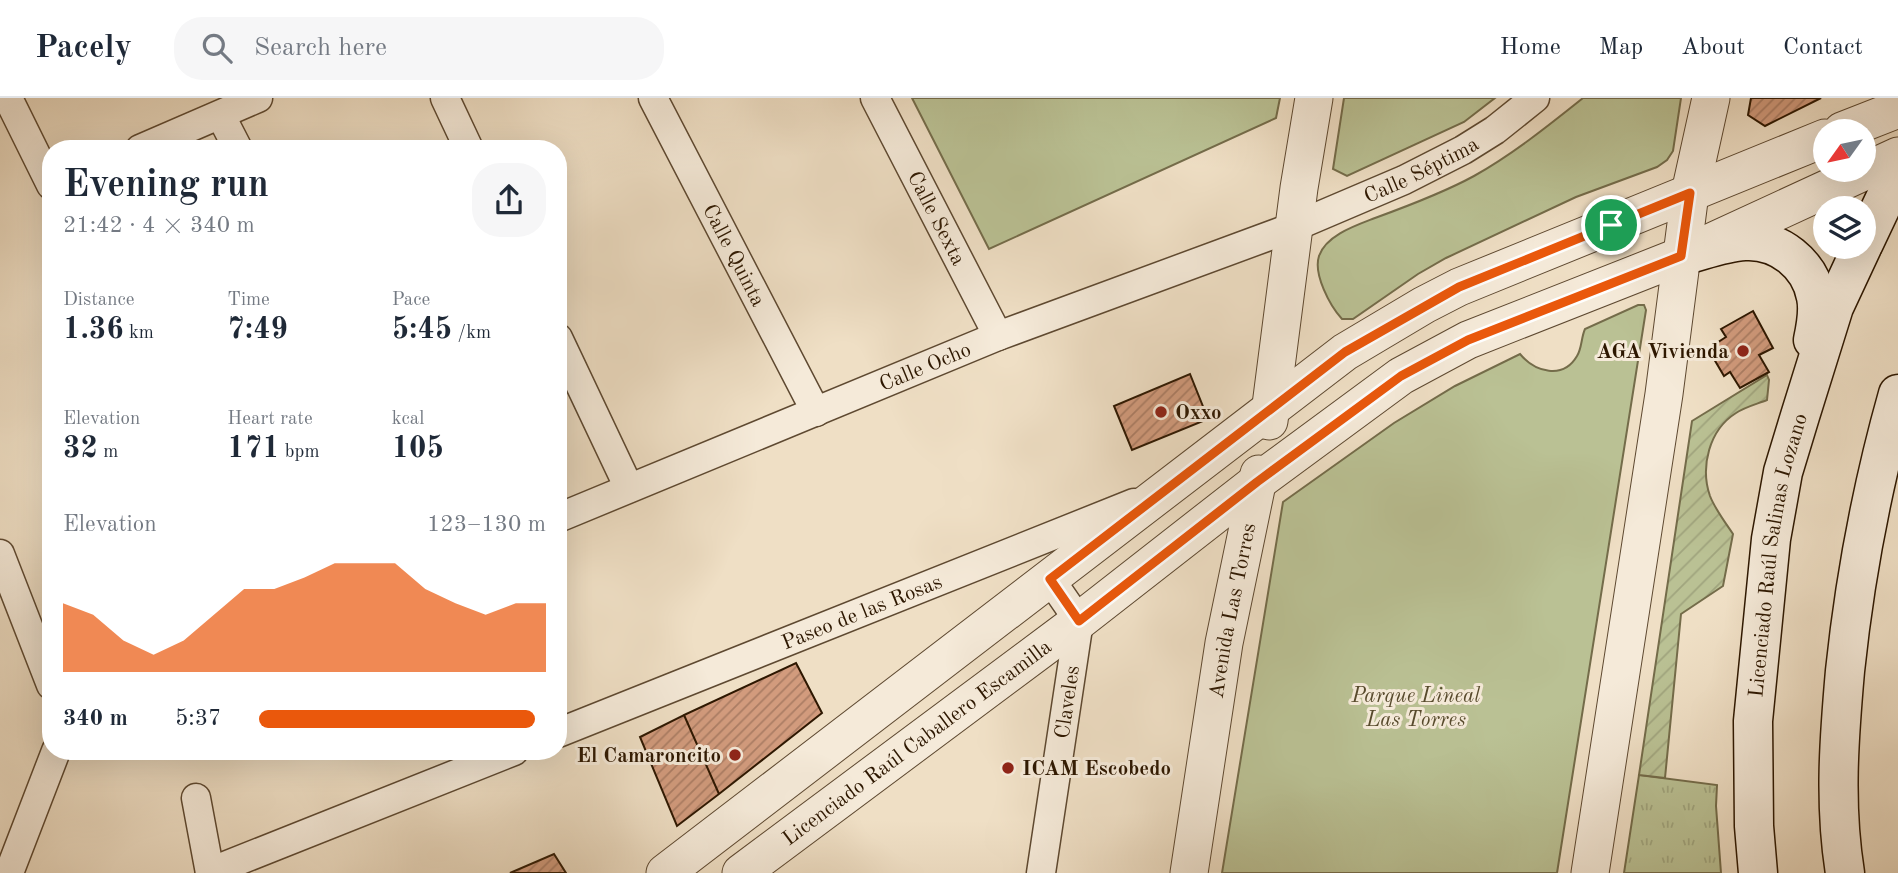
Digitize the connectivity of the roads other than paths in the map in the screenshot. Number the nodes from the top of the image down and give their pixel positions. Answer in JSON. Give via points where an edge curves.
{"nodes":[{"id":1,"x":8,"y":98,"type":"edge"},
{"id":2,"x":258,"y":98,"type":"edge"},
{"id":3,"x":445,"y":98,"type":"edge"},
{"id":4,"x":653,"y":98,"type":"edge"},
{"id":5,"x":875,"y":98,"type":"edge"},
{"id":6,"x":1314,"y":98,"type":"edge"},
{"id":7,"x":1535,"y":98,"type":"edge"},
{"id":8,"x":1711,"y":98,"type":"edge"},
{"id":9,"x":1898,"y":109,"type":"edge"},
{"id":10,"x":221,"y":116,"type":"junction"},
{"id":11,"x":1873,"y":119,"type":"edge"},
{"id":12,"x":162,"y":140,"type":"edge"},
{"id":13,"x":233,"y":140,"type":"edge"},
{"id":14,"x":465,"y":140,"type":"edge"},
{"id":15,"x":1813,"y":143,"type":"edge"},
{"id":16,"x":1898,"y":156,"type":"edge"},
{"id":17,"x":42,"y":167,"type":"edge"},
{"id":18,"x":1898,"y":171,"type":"edge"},
{"id":19,"x":1690,"y":193,"type":"junction"},
{"id":20,"x":1876,"y":218,"type":"edge"},
{"id":21,"x":1296,"y":226,"type":"junction"},
{"id":22,"x":1681,"y":256,"type":"junction"},
{"id":23,"x":1856,"y":259,"type":"edge"},
{"id":24,"x":998,"y":336,"type":"junction"},
{"id":25,"x":567,"y":357,"type":"edge"},
{"id":26,"x":1898,"y":394,"type":"edge"},
{"id":27,"x":1272,"y":406,"type":"junction"},
{"id":28,"x":816,"y":412,"type":"junction"},
{"id":29,"x":1800,"y":416,"type":"junction"},
{"id":30,"x":1257,"y":482,"type":"junction"},
{"id":31,"x":629,"y":488,"type":"junction"},
{"id":32,"x":1167,"y":490,"type":"junction"},
{"id":33,"x":567,"y":514,"type":"edge"},
{"id":34,"x":0,"y":554,"type":"edge"},
{"id":35,"x":1050,"y":579,"type":"junction"},
{"id":36,"x":1079,"y":621,"type":"junction"},
{"id":37,"x":42,"y":662,"type":"edge"},
{"id":38,"x":567,"y":729,"type":"edge"},
{"id":39,"x":53,"y":760,"type":"edge"},
{"id":40,"x":492,"y":760,"type":"edge"},
{"id":41,"x":196,"y":798,"type":"dead end"},
{"id":42,"x":9,"y":873,"type":"edge"},
{"id":43,"x":210,"y":873,"type":"edge"},
{"id":44,"x":665,"y":873,"type":"edge"},
{"id":45,"x":741,"y":873,"type":"edge"},
{"id":46,"x":1041,"y":873,"type":"edge"},
{"id":47,"x":1189,"y":873,"type":"edge"},
{"id":48,"x":1590,"y":873,"type":"edge"},
{"id":49,"x":1758,"y":873,"type":"edge"},
{"id":50,"x":1845,"y":873,"type":"edge"}],
"edges":[{"from":1,"to":17,"type":"street"},
{"from":2,"to":10,"type":"street"},
{"from":3,"to":14,"type":"street"},
{"from":4,"to":28,"type":"street","name":"Calle Quinta"},
{"from":5,"to":24,"type":"street","name":"Calle Sexta"},
{"from":6,"to":21,"type":"street","name":"Avenida Las Torres"},
{"from":7,"to":21,"type":"street","name":"Calle Séptima","via":[[1463,150]]},
{"from":8,"to":19,"type":"street"},
{"from":9,"to":11,"type":"street"},
{"from":10,"to":12,"type":"street"},
{"from":10,"to":13,"type":"street"},
{"from":15,"to":19,"type":"street"},
{"from":16,"to":22,"type":"street","name":"Licenciado Raúl Caballero Escamilla"},
{"from":18,"to":20,"type":"main road","name":"Licenciado Raúl Salinas Lozano"},
{"from":19,"to":22,"type":"street"},
{"from":19,"to":27,"type":"street","via":[[1459,287],[1345,352]]},
{"from":21,"to":24,"type":"street","name":"Calle Ocho"},
{"from":21,"to":27,"type":"street","name":"Avenida Las Torres"},
{"from":22,"to":29,"type":"main road","via":[[1756,241],[1786,252],[1806,272],[1818,312]]},
{"from":22,"to":30,"type":"street","name":"Licenciado Raúl Caballero Escamilla","via":[[1432,358]]},
{"from":22,"to":48,"type":"street"},
{"from":23,"to":29,"type":"main road","name":"Licenciado Raúl Salinas Lozano","via":[[1834,307]]},
{"from":24,"to":28,"type":"street","name":"Calle Ocho"},
{"from":25,"to":31,"type":"street"},
{"from":26,"to":50,"type":"main road","via":[[1863,537],[1849,634],[1837,795]]},
{"from":27,"to":30,"type":"street","name":"Avenida Las Torres"},
{"from":27,"to":32,"type":"street"},
{"from":28,"to":31,"type":"street","name":"Calle Ocho"},
{"from":29,"to":49,"type":"main road","name":"Licenciado Raúl Salinas Lozano","via":[[1783,472],[1767,571],[1754,721]]},
{"from":30,"to":36,"type":"street","name":"Licenciado Raúl Caballero Escamilla"},
{"from":30,"to":47,"type":"street","name":"Avenida Las Torres","via":[[1224,643]]},
{"from":31,"to":33,"type":"street","name":"Calle Ocho"},
{"from":32,"to":35,"type":"street"},
{"from":32,"to":38,"type":"street","name":"Paseo de las Rosas"},
{"from":34,"to":37,"type":"street"},
{"from":35,"to":36,"type":"street"},
{"from":35,"to":44,"type":"street"},
{"from":36,"to":45,"type":"street","name":"Licenciado Raúl Caballero Escamilla"},
{"from":36,"to":46,"type":"street","name":"Claveles"},
{"from":39,"to":42,"type":"street"},
{"from":40,"to":43,"type":"street"},
{"from":41,"to":43,"type":"street"}]}
